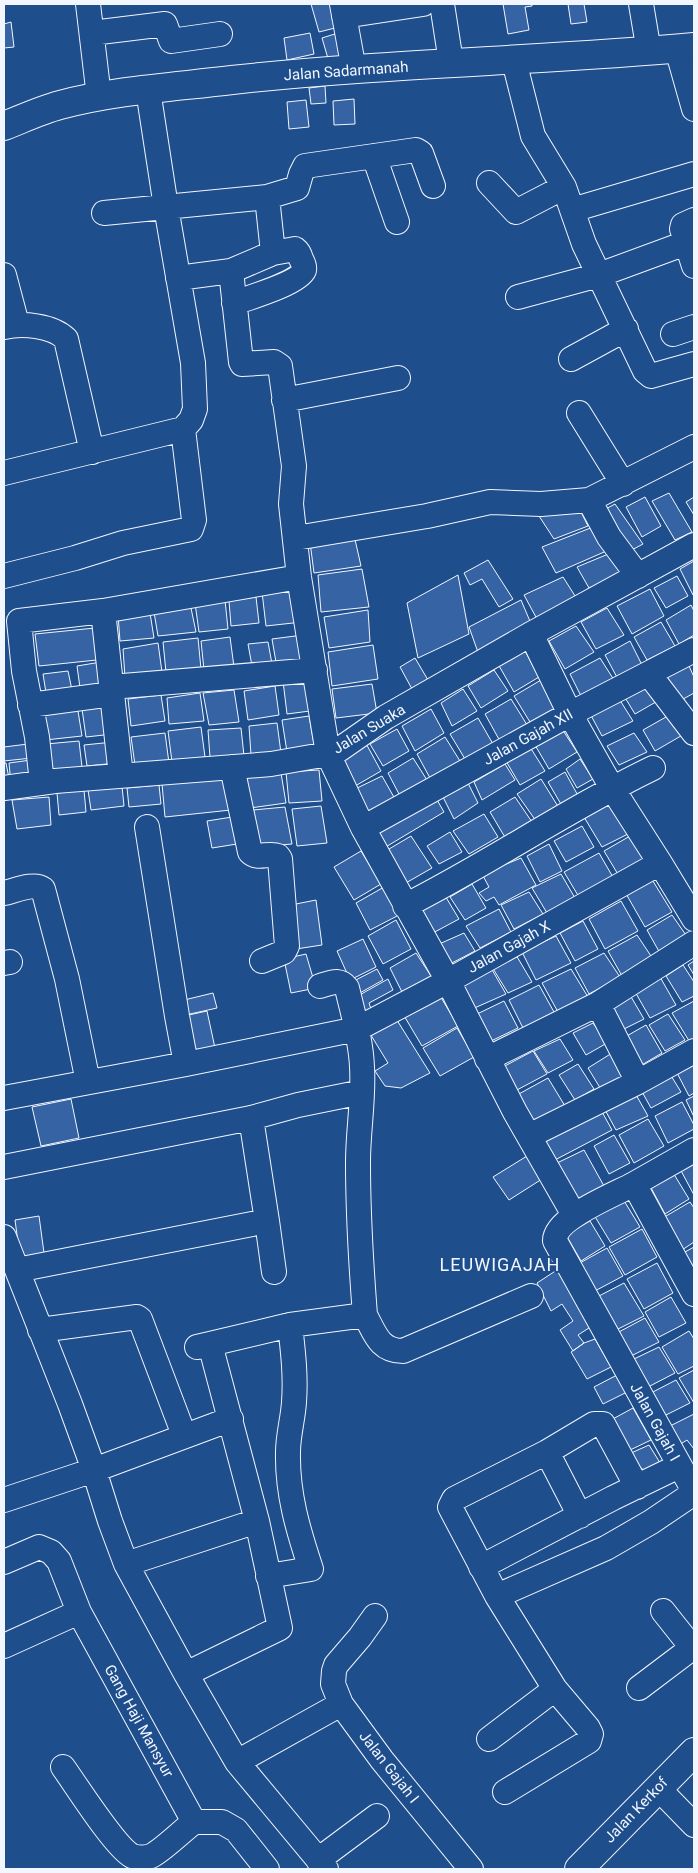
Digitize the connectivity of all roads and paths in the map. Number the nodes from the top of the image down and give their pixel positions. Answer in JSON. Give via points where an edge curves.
{"nodes":[{"id":1,"x":88,"y":4,"type":"edge"},
{"id":2,"x":423,"y":4,"type":"edge"},
{"id":3,"x":442,"y":4,"type":"edge"},
{"id":4,"x":641,"y":4,"type":"edge"},
{"id":5,"x":343,"y":10,"type":"edge"},
{"id":6,"x":92,"y":33,"type":"junction"},
{"id":7,"x":220,"y":34,"type":"dead end"},
{"id":8,"x":686,"y":48,"type":"edge"},
{"id":9,"x":649,"y":52,"type":"junction"},
{"id":10,"x":514,"y":61,"type":"junction"},
{"id":11,"x":451,"y":62,"type":"junction"},
{"id":12,"x":354,"y":70,"type":"junction"},
{"id":13,"x":148,"y":90,"type":"junction"},
{"id":14,"x":99,"y":97,"type":"junction"},
{"id":15,"x":694,"y":109,"type":"edge"},
{"id":16,"x":4,"y":126,"type":"edge"},
{"id":17,"x":374,"y":156,"type":"junction"},
{"id":18,"x":694,"y":174,"type":"edge"},
{"id":19,"x":489,"y":183,"type":"dead end"},
{"id":20,"x":432,"y":186,"type":"dead end"},
{"id":21,"x":564,"y":187,"type":"junction"},
{"id":22,"x":267,"y":197,"type":"junction"},
{"id":23,"x":166,"y":207,"type":"junction"},
{"id":24,"x":572,"y":210,"type":"junction"},
{"id":25,"x":104,"y":213,"type":"dead end"},
{"id":26,"x":694,"y":220,"type":"edge"},
{"id":27,"x":397,"y":222,"type":"dead end"},
{"id":28,"x":686,"y":243,"type":"junction"},
{"id":29,"x":273,"y":253,"type":"junction"},
{"id":30,"x":694,"y":266,"type":"edge"},
{"id":31,"x":231,"y":270,"type":"junction"},
{"id":32,"x":4,"y":275,"type":"edge"},
{"id":33,"x":599,"y":275,"type":"junction"},
{"id":34,"x":178,"y":278,"type":"junction"},
{"id":35,"x":518,"y":297,"type":"dead end"},
{"id":36,"x":234,"y":303,"type":"junction"},
{"id":37,"x":10,"y":326,"type":"edge"},
{"id":38,"x":626,"y":329,"type":"junction"},
{"id":39,"x":570,"y":359,"type":"dead end"},
{"id":40,"x":694,"y":364,"type":"edge"},
{"id":41,"x":398,"y":378,"type":"dead end"},
{"id":42,"x":284,"y":400,"type":"junction"},
{"id":43,"x":579,"y":413,"type":"dead end"},
{"id":44,"x":183,"y":428,"type":"junction"},
{"id":45,"x":694,"y":447,"type":"edge"},
{"id":46,"x":92,"y":452,"type":"junction"},
{"id":47,"x":4,"y":473,"type":"edge"},
{"id":48,"x":623,"y":484,"type":"junction"},
{"id":49,"x":589,"y":500,"type":"junction"},
{"id":50,"x":296,"y":538,"type":"junction"},
{"id":51,"x":694,"y":545,"type":"edge"},
{"id":52,"x":4,"y":576,"type":"edge"},
{"id":53,"x":638,"y":576,"type":"junction"},
{"id":54,"x":299,"y":577,"type":"junction"},
{"id":55,"x":104,"y":611,"type":"junction"},
{"id":56,"x":12,"y":621,"type":"edge"},
{"id":57,"x":531,"y":634,"type":"junction"},
{"id":58,"x":694,"y":650,"type":"edge"},
{"id":59,"x":315,"y":670,"type":"junction"},
{"id":60,"x":649,"y":674,"type":"junction"},
{"id":61,"x":112,"y":690,"type":"junction"},
{"id":62,"x":30,"y":705,"type":"junction"},
{"id":63,"x":570,"y":714,"type":"junction"},
{"id":64,"x":694,"y":733,"type":"edge"},
{"id":65,"x":328,"y":754,"type":"junction"},
{"id":66,"x":232,"y":767,"type":"junction"},
{"id":67,"x":653,"y":768,"type":"dead end"},
{"id":68,"x":121,"y":776,"type":"junction"},
{"id":69,"x":42,"y":783,"type":"junction"},
{"id":70,"x":4,"y":788,"type":"edge"},
{"id":71,"x":612,"y":788,"type":"junction"},
{"id":72,"x":148,"y":827,"type":"dead end"},
{"id":73,"x":363,"y":828,"type":"junction"},
{"id":74,"x":660,"y":863,"type":"junction"},
{"id":75,"x":4,"y":893,"type":"edge"},
{"id":76,"x":405,"y":906,"type":"junction"},
{"id":77,"x":694,"y":919,"type":"edge"},
{"id":78,"x":694,"y":943,"type":"edge"},
{"id":79,"x":262,"y":961,"type":"dead end"},
{"id":80,"x":448,"y":981,"type":"junction"},
{"id":81,"x":320,"y":986,"type":"dead end"},
{"id":82,"x":598,"y":1004,"type":"junction"},
{"id":83,"x":357,"y":1029,"type":"junction"},
{"id":84,"x":694,"y":1051,"type":"edge"},
{"id":85,"x":487,"y":1059,"type":"junction"},
{"id":86,"x":186,"y":1064,"type":"junction"},
{"id":87,"x":88,"y":1082,"type":"junction"},
{"id":88,"x":638,"y":1082,"type":"junction"},
{"id":89,"x":362,"y":1092,"type":"junction"},
{"id":90,"x":4,"y":1098,"type":"edge"},
{"id":91,"x":251,"y":1118,"type":"junction"},
{"id":92,"x":529,"y":1136,"type":"junction"},
{"id":93,"x":694,"y":1150,"type":"edge"},
{"id":94,"x":4,"y":1167,"type":"edge"},
{"id":95,"x":634,"y":1184,"type":"junction"},
{"id":96,"x":574,"y":1215,"type":"junction"},
{"id":97,"x":267,"y":1221,"type":"junction"},
{"id":98,"x":4,"y":1237,"type":"edge"},
{"id":99,"x":17,"y":1270,"type":"junction"},
{"id":100,"x":274,"y":1272,"type":"dead end"},
{"id":101,"x":694,"y":1294,"type":"edge"},
{"id":102,"x":532,"y":1296,"type":"dead end"},
{"id":103,"x":365,"y":1315,"type":"junction"},
{"id":104,"x":290,"y":1325,"type":"junction"},
{"id":105,"x":40,"y":1330,"type":"junction"},
{"id":106,"x":231,"y":1419,"type":"junction"},
{"id":107,"x":184,"y":1435,"type":"junction"},
{"id":108,"x":547,"y":1452,"type":"junction"},
{"id":109,"x":94,"y":1470,"type":"junction"},
{"id":110,"x":688,"y":1477,"type":"edge"},
{"id":111,"x":638,"y":1487,"type":"junction"},
{"id":112,"x":4,"y":1500,"type":"edge"},
{"id":113,"x":580,"y":1516,"type":"junction"},
{"id":114,"x":256,"y":1521,"type":"junction"},
{"id":115,"x":4,"y":1562,"type":"edge"},
{"id":116,"x":126,"y":1564,"type":"junction"},
{"id":117,"x":481,"y":1567,"type":"junction"},
{"id":118,"x":268,"y":1576,"type":"junction"},
{"id":119,"x":496,"y":1596,"type":"junction"},
{"id":120,"x":663,"y":1611,"type":"dead end"},
{"id":121,"x":79,"y":1612,"type":"junction"},
{"id":122,"x":375,"y":1616,"type":"dead end"},
{"id":123,"x":4,"y":1646,"type":"edge"},
{"id":124,"x":693,"y":1649,"type":"edge"},
{"id":125,"x":186,"y":1674,"type":"junction"},
{"id":126,"x":639,"y":1688,"type":"dead end"},
{"id":127,"x":555,"y":1689,"type":"junction"},
{"id":128,"x":341,"y":1704,"type":"junction"},
{"id":129,"x":489,"y":1739,"type":"dead end"},
{"id":130,"x":694,"y":1752,"type":"edge"},
{"id":131,"x":237,"y":1762,"type":"junction"},
{"id":132,"x":63,"y":1767,"type":"dead end"},
{"id":133,"x":658,"y":1788,"type":"junction"},
{"id":134,"x":505,"y":1792,"type":"dead end"},
{"id":135,"x":377,"y":1816,"type":"dead end"},
{"id":136,"x":194,"y":1822,"type":"junction"},
{"id":137,"x":694,"y":1825,"type":"edge"},
{"id":138,"x":141,"y":1863,"type":"edge"},
{"id":139,"x":322,"y":1865,"type":"edge"},
{"id":140,"x":263,"y":1868,"type":"edge"},
{"id":141,"x":471,"y":1869,"type":"edge"},
{"id":142,"x":579,"y":1869,"type":"edge"}],
"edges":[{"from":1,"to":6,"type":"street"},
{"from":2,"to":5,"type":"street"},
{"from":3,"to":11,"type":"street"},
{"from":4,"to":9,"type":"street"},
{"from":5,"to":12,"type":"street"},
{"from":6,"to":7,"type":"street","via":[[165,24],[170,41]]},
{"from":6,"to":14,"type":"street"},
{"from":8,"to":9,"type":"main road","name":"Jalan Sadarmanah"},
{"from":8,"to":15,"type":"street"},
{"from":9,"to":10,"type":"main road","name":"Jalan Sadarmanah"},
{"from":10,"to":11,"type":"main road","name":"Jalan Sadarmanah"},
{"from":10,"to":21,"type":"street","via":[[533,136]]},
{"from":11,"to":12,"type":"main road","name":"Jalan Sadarmanah"},
{"from":12,"to":13,"type":"main road","name":"Jalan Sadarmanah"},
{"from":13,"to":14,"type":"main road","name":"Jalan Sadarmanah"},
{"from":13,"to":23,"type":"street"},
{"from":14,"to":16,"type":"main road","name":"Jalan Sadarmanah","via":[[59,105]]},
{"from":17,"to":20,"type":"street","via":[[418,151]]},
{"from":17,"to":22,"type":"street","via":[[305,166],[297,188]]},
{"from":17,"to":27,"type":"street"},
{"from":18,"to":24,"type":"street"},
{"from":19,"to":21,"type":"street","via":[[516,212]]},
{"from":21,"to":24,"type":"street"},
{"from":22,"to":23,"type":"street"},
{"from":22,"to":29,"type":"street"},
{"from":23,"to":25,"type":"street"},
{"from":23,"to":34,"type":"street"},
{"from":24,"to":33,"type":"street"},
{"from":26,"to":28,"type":"street","via":[[683,225]]},
{"from":28,"to":30,"type":"street"},
{"from":28,"to":33,"type":"street"},
{"from":29,"to":31,"type":"street"},
{"from":29,"to":36,"type":"street","via":[[295,249],[299,252],[303,272],[271,291]]},
{"from":31,"to":34,"type":"street"},
{"from":31,"to":36,"type":"street"},
{"from":32,"to":37,"type":"street"},
{"from":33,"to":35,"type":"street"},
{"from":33,"to":38,"type":"street"},
{"from":34,"to":44,"type":"street","via":[[193,363],[195,409]]},
{"from":36,"to":42,"type":"street","via":[[242,364],[277,363]]},
{"from":37,"to":46,"type":"street","via":[[55,332],[66,339]]},
{"from":38,"to":39,"type":"street"},
{"from":38,"to":40,"type":"street","via":[[648,375]]},
{"from":41,"to":42,"type":"street"},
{"from":42,"to":50,"type":"street","via":[[294,466],[291,504]]},
{"from":43,"to":48,"type":"street"},
{"from":44,"to":46,"type":"street"},
{"from":44,"to":52,"type":"street","via":[[194,520],[191,529]]},
{"from":45,"to":48,"type":"street"},
{"from":46,"to":47,"type":"street"},
{"from":48,"to":49,"type":"street"},
{"from":49,"to":50,"type":"street","via":[[541,504],[490,502]]},
{"from":49,"to":53,"type":"street","via":[[609,537]]},
{"from":50,"to":54,"type":"street"},
{"from":51,"to":53,"type":"street","name":"Jalan Suaka"},
{"from":53,"to":57,"type":"street","name":"Jalan Suaka"},
{"from":54,"to":55,"type":"street"},
{"from":54,"to":59,"type":"street"},
{"from":55,"to":56,"type":"street"},
{"from":55,"to":61,"type":"street"},
{"from":56,"to":62,"type":"street"},
{"from":57,"to":63,"type":"street"},
{"from":57,"to":65,"type":"street","name":"Jalan Suaka"},
{"from":58,"to":60,"type":"street","name":"Jalan Gajah XII"},
{"from":59,"to":61,"type":"street"},
{"from":59,"to":65,"type":"street"},
{"from":60,"to":63,"type":"street","name":"Jalan Gajah XII"},
{"from":60,"to":64,"type":"street"},
{"from":61,"to":62,"type":"street"},
{"from":61,"to":68,"type":"street"},
{"from":62,"to":69,"type":"street"},
{"from":63,"to":71,"type":"street"},
{"from":63,"to":73,"type":"street","name":"Jalan Gajah XII"},
{"from":65,"to":66,"type":"street","name":"Jalan Suaka"},
{"from":65,"to":73,"type":"street"},
{"from":66,"to":68,"type":"street","name":"Jalan Suaka"},
{"from":66,"to":79,"type":"street","via":[[250,852],[258,856],[274,854],[280,859],[287,946],[284,952]]},
{"from":67,"to":71,"type":"street"},
{"from":68,"to":69,"type":"street","name":"Jalan Suaka"},
{"from":69,"to":70,"type":"street","name":"Jalan Suaka"},
{"from":71,"to":74,"type":"street"},
{"from":71,"to":76,"type":"street","via":[[454,881]]},
{"from":72,"to":86,"type":"street"},
{"from":73,"to":76,"type":"street"},
{"from":74,"to":77,"type":"street"},
{"from":74,"to":80,"type":"street","name":"Jalan Gajah X"},
{"from":75,"to":87,"type":"street","via":[[35,886],[43,889],[67,979]]},
{"from":76,"to":80,"type":"street"},
{"from":78,"to":82,"type":"street"},
{"from":80,"to":83,"type":"street","name":"Jalan Gajah X"},
{"from":80,"to":85,"type":"street"},
{"from":81,"to":83,"type":"street","via":[[338,981],[344,984]]},
{"from":82,"to":85,"type":"street"},
{"from":82,"to":88,"type":"street"},
{"from":83,"to":86,"type":"street","name":"Jalan Gajah X"},
{"from":83,"to":89,"type":"street"},
{"from":84,"to":88,"type":"street"},
{"from":85,"to":92,"type":"street"},
{"from":86,"to":87,"type":"street","name":"Jalan Gajah X"},
{"from":87,"to":90,"type":"street","name":"Jalan Gajah X"},
{"from":88,"to":92,"type":"street"},
{"from":89,"to":91,"type":"street"},
{"from":89,"to":103,"type":"street","via":[[358,1160]]},
{"from":91,"to":94,"type":"street"},
{"from":91,"to":97,"type":"street"},
{"from":92,"to":96,"type":"street"},
{"from":93,"to":95,"type":"street","name":"Jalan Gajah I"},
{"from":95,"to":96,"type":"street","name":"Jalan Gajah I"},
{"from":95,"to":101,"type":"street"},
{"from":96,"to":110,"type":"street","name":"Jalan Gajah I","via":[[556,1233],[555,1241]]},
{"from":97,"to":99,"type":"street"},
{"from":97,"to":100,"type":"street"},
{"from":98,"to":99,"type":"street"},
{"from":99,"to":105,"type":"street"},
{"from":102,"to":103,"type":"street","via":[[402,1351],[385,1347]]},
{"from":103,"to":104,"type":"street"},
{"from":104,"to":106,"type":"street","via":[[203,1346]]},
{"from":104,"to":118,"type":"street","via":[[295,1378],[289,1474],[294,1517],[310,1569]]},
{"from":105,"to":107,"type":"street","via":[[140,1319]]},
{"from":105,"to":109,"type":"street"},
{"from":106,"to":107,"type":"street"},
{"from":106,"to":114,"type":"street"},
{"from":107,"to":109,"type":"street"},
{"from":108,"to":111,"type":"street","via":[[594,1424],[603,1424]]},
{"from":108,"to":113,"type":"street"},
{"from":108,"to":117,"type":"street","via":[[451,1502],[450,1508]]},
{"from":109,"to":112,"type":"street"},
{"from":109,"to":116,"type":"street"},
{"from":110,"to":111,"type":"street"},
{"from":110,"to":119,"type":"street","via":[[688,1497],[650,1522],[606,1548]]},
{"from":111,"to":113,"type":"street"},
{"from":113,"to":117,"type":"street"},
{"from":114,"to":116,"type":"street"},
{"from":114,"to":118,"type":"street"},
{"from":115,"to":121,"type":"street","name":"Gang Haji Mansyur","via":[[39,1547],[51,1552],[59,1561]]},
{"from":116,"to":125,"type":"street"},
{"from":117,"to":119,"type":"street"},
{"from":118,"to":125,"type":"street","via":[[280,1628]]},
{"from":119,"to":127,"type":"street"},
{"from":120,"to":124,"type":"street"},
{"from":121,"to":123,"type":"street"},
{"from":121,"to":136,"type":"street","name":"Gang Haji Mansyur"},
{"from":122,"to":128,"type":"street","name":"Jalan Gajah I","via":[[334,1671],[333,1684]]},
{"from":124,"to":126,"type":"street"},
{"from":125,"to":131,"type":"street"},
{"from":127,"to":129,"type":"street"},
{"from":127,"to":134,"type":"street","via":[[588,1728],[590,1741]]},
{"from":128,"to":131,"type":"street"},
{"from":128,"to":141,"type":"street","name":"Jalan Gajah I"},
{"from":130,"to":133,"type":"main road","name":"Jalan Kerkof"},
{"from":131,"to":139,"type":"street"},
{"from":132,"to":138,"type":"street","via":[[126,1851],[140,1858]]},
{"from":133,"to":137,"type":"street"},
{"from":133,"to":142,"type":"main road","name":"Jalan Kerkof"},
{"from":135,"to":139,"type":"street"},
{"from":136,"to":138,"type":"street"},
{"from":136,"to":140,"type":"street","via":[[222,1822],[236,1830]]}]}
